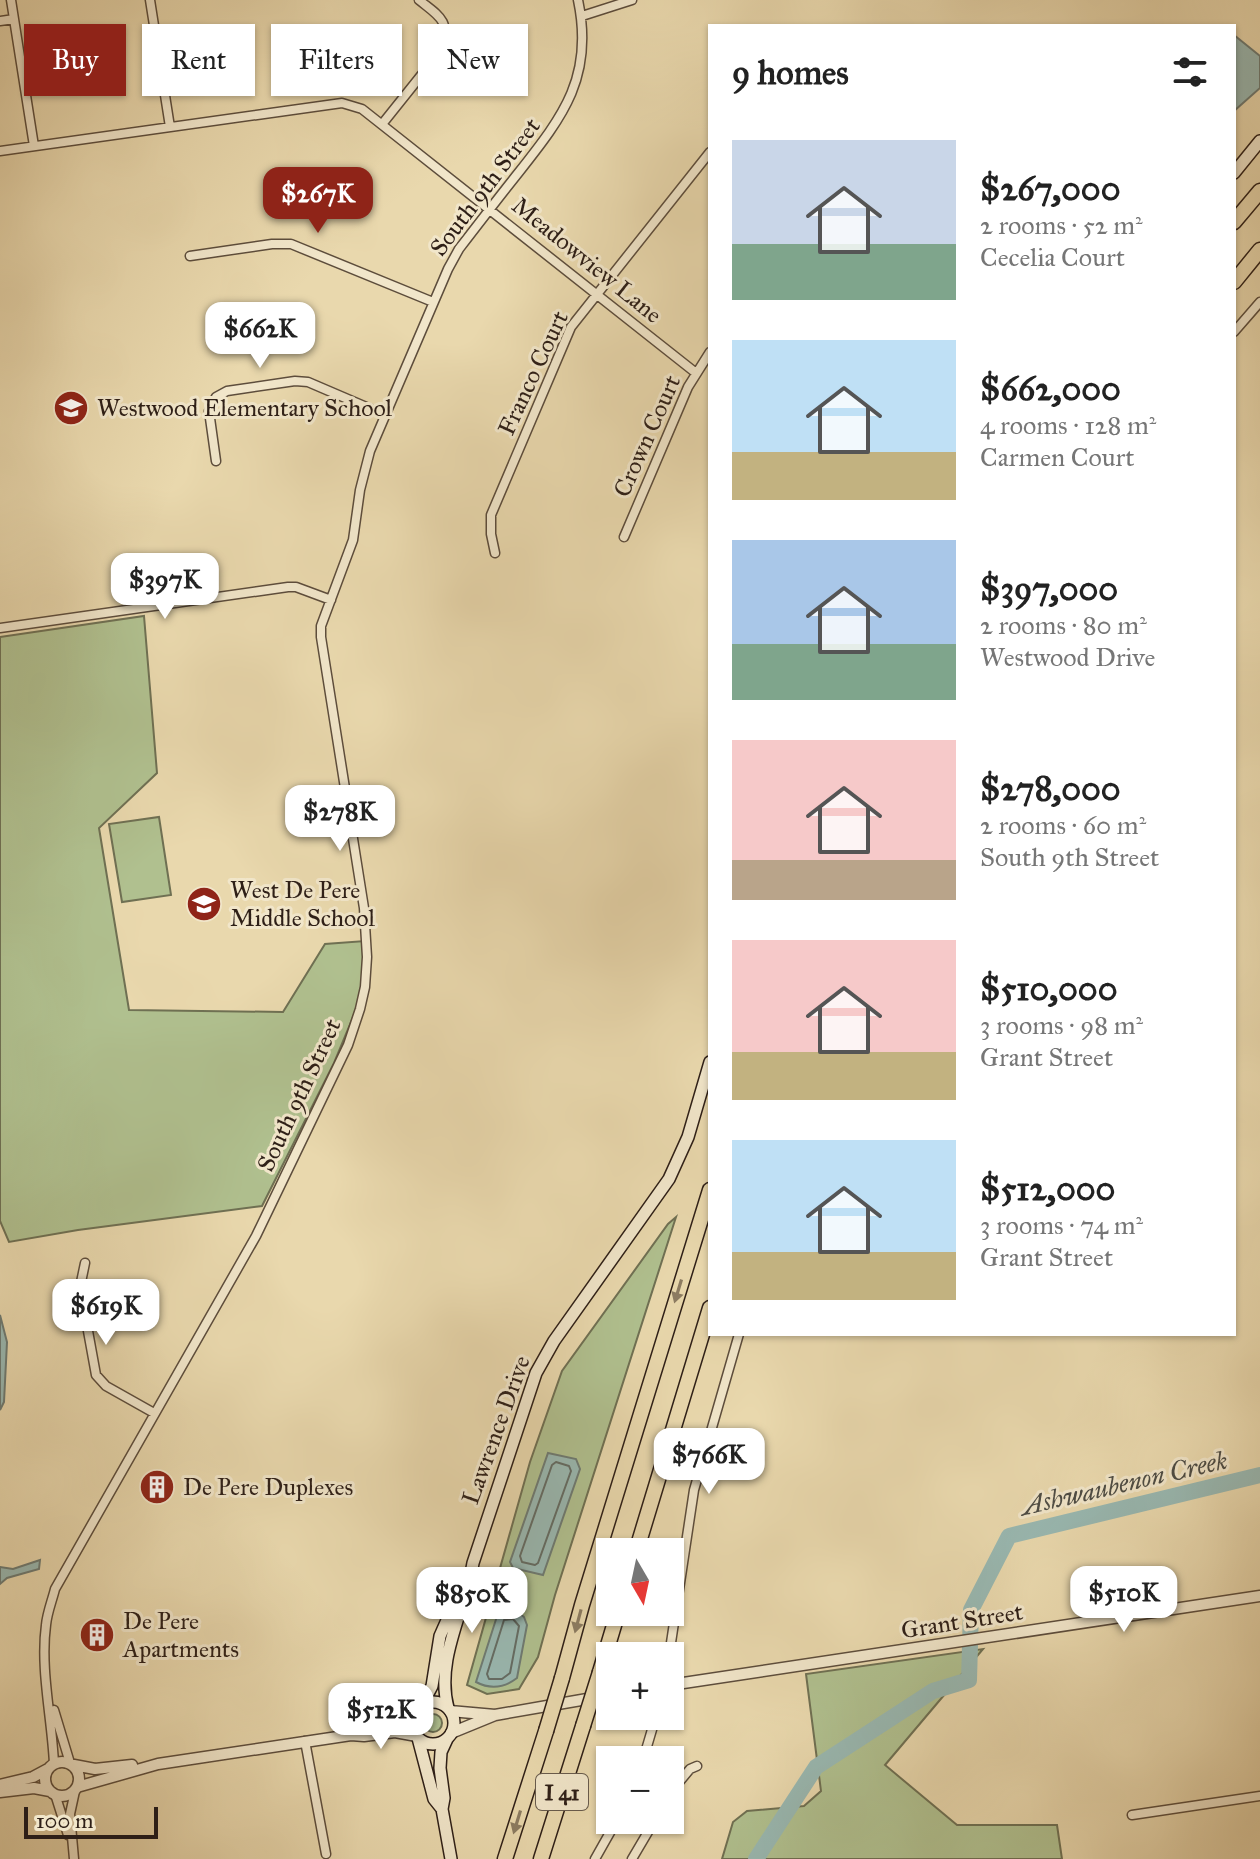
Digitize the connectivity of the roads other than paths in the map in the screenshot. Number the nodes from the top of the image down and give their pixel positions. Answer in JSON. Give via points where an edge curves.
{"nodes":[{"id":1,"x":11,"y":0,"type":"edge"},
{"id":2,"x":150,"y":0,"type":"edge"},
{"id":3,"x":419,"y":0,"type":"edge"},
{"id":4,"x":578,"y":0,"type":"edge"},
{"id":5,"x":632,"y":0,"type":"edge"},
{"id":6,"x":582,"y":16,"type":"junction"},
{"id":7,"x":14,"y":19,"type":"junction"},
{"id":8,"x":0,"y":21,"type":"edge"},
{"id":9,"x":383,"y":123,"type":"junction"},
{"id":10,"x":170,"y":127,"type":"junction"},
{"id":11,"x":1260,"y":141,"type":"edge"},
{"id":12,"x":34,"y":146,"type":"junction"},
{"id":13,"x":0,"y":151,"type":"edge"},
{"id":14,"x":708,"y":155,"type":"edge"},
{"id":15,"x":1236,"y":171,"type":"edge"},
{"id":16,"x":1260,"y":191,"type":"edge"},
{"id":17,"x":490,"y":209,"type":"junction"},
{"id":18,"x":1236,"y":220,"type":"edge"},
{"id":19,"x":1260,"y":250,"type":"edge"},
{"id":20,"x":190,"y":256,"type":"dead end"},
{"id":21,"x":1236,"y":280,"type":"edge"},
{"id":22,"x":597,"y":294,"type":"junction"},
{"id":23,"x":433,"y":302,"type":"junction"},
{"id":24,"x":1260,"y":302,"type":"edge"},
{"id":25,"x":1236,"y":330,"type":"edge"},
{"id":26,"x":708,"y":355,"type":"edge"},
{"id":27,"x":696,"y":373,"type":"junction"},
{"id":28,"x":385,"y":415,"type":"junction"},
{"id":29,"x":216,"y":461,"type":"dead end"},
{"id":30,"x":624,"y":537,"type":"dead end"},
{"id":31,"x":495,"y":553,"type":"dead end"},
{"id":32,"x":331,"y":600,"type":"junction"},
{"id":33,"x":0,"y":628,"type":"edge"},
{"id":34,"x":708,"y":1069,"type":"edge"},
{"id":35,"x":708,"y":1196,"type":"edge"},
{"id":36,"x":85,"y":1263,"type":"dead end"},
{"id":37,"x":708,"y":1315,"type":"edge"},
{"id":38,"x":738,"y":1336,"type":"edge"},
{"id":39,"x":154,"y":1413,"type":"junction"},
{"id":40,"x":640,"y":1538,"type":"edge"},
{"id":41,"x":473,"y":1563,"type":"junction"},
{"id":42,"x":1260,"y":1596,"type":"edge"},
{"id":43,"x":614,"y":1626,"type":"edge"},
{"id":44,"x":671,"y":1642,"type":"edge"},
{"id":45,"x":684,"y":1683,"type":"edge"},
{"id":46,"x":49,"y":1690,"type":"junction"},
{"id":47,"x":596,"y":1697,"type":"edge"},
{"id":48,"x":419,"y":1708,"type":"junction"},
{"id":49,"x":449,"y":1709,"type":"junction"},
{"id":50,"x":495,"y":1715,"type":"junction"},
{"id":51,"x":351,"y":1735,"type":"junction"},
{"id":52,"x":449,"y":1736,"type":"junction"},
{"id":53,"x":417,"y":1737,"type":"junction"},
{"id":54,"x":305,"y":1741,"type":"junction"},
{"id":55,"x":72,"y":1764,"type":"junction"},
{"id":56,"x":158,"y":1764,"type":"junction"},
{"id":57,"x":51,"y":1766,"type":"junction"},
{"id":58,"x":697,"y":1766,"type":"dead end"},
{"id":59,"x":684,"y":1776,"type":"edge"},
{"id":60,"x":0,"y":1785,"type":"edge"},
{"id":61,"x":76,"y":1789,"type":"junction"},
{"id":62,"x":0,"y":1792,"type":"edge"},
{"id":63,"x":52,"y":1793,"type":"junction"},
{"id":64,"x":1260,"y":1796,"type":"edge"},
{"id":65,"x":442,"y":1809,"type":"junction"},
{"id":66,"x":1132,"y":1815,"type":"dead end"},
{"id":67,"x":609,"y":1834,"type":"edge"},
{"id":68,"x":647,"y":1834,"type":"edge"},
{"id":69,"x":326,"y":1854,"type":"dead end"},
{"id":70,"x":74,"y":1855,"type":"edge"},
{"id":71,"x":451,"y":1859,"type":"edge"},
{"id":72,"x":505,"y":1859,"type":"edge"},
{"id":73,"x":541,"y":1859,"type":"edge"},
{"id":74,"x":595,"y":1859,"type":"edge"},
{"id":75,"x":632,"y":1859,"type":"edge"}],
"edges":[{"from":1,"to":7,"type":"street"},
{"from":2,"to":10,"type":"street"},
{"from":3,"to":9,"type":"street","via":[[443,18],[443,48]]},
{"from":4,"to":6,"type":"street","name":"South 9th Street"},
{"from":5,"to":6,"type":"street"},
{"from":6,"to":17,"type":"street","name":"South 9th Street","via":[[582,58],[569,103]]},
{"from":7,"to":8,"type":"street"},
{"from":7,"to":12,"type":"street"},
{"from":9,"to":10,"type":"street","name":"Meadowview Lane","via":[[342,103]]},
{"from":9,"to":17,"type":"street","name":"Meadowview Lane"},
{"from":10,"to":12,"type":"street","name":"Meadowview Lane"},
{"from":11,"to":15,"type":"main road"},
{"from":12,"to":13,"type":"street","name":"Meadowview Lane"},
{"from":14,"to":22,"type":"street","name":"Franco Court"},
{"from":16,"to":18,"type":"highway"},
{"from":17,"to":22,"type":"street","name":"Meadowview Lane"},
{"from":17,"to":23,"type":"street","name":"South 9th Street","via":[[459,249]]},
{"from":19,"to":21,"type":"highway"},
{"from":20,"to":23,"type":"street","via":[[291,244]]},
{"from":22,"to":27,"type":"street","name":"Meadowview Lane"},
{"from":22,"to":31,"type":"street","name":"Franco Court","via":[[571,327],[491,515]]},
{"from":23,"to":28,"type":"street","name":"South 9th Street"},
{"from":24,"to":25,"type":"street"},
{"from":26,"to":27,"type":"street","name":"Crown Court"},
{"from":27,"to":30,"type":"street","name":"Crown Court"},
{"from":28,"to":29,"type":"street","via":[[308,382],[227,391],[216,397],[209,411]]},
{"from":28,"to":32,"type":"street","name":"South 9th Street","via":[[363,471],[353,540]]},
{"from":32,"to":33,"type":"street","via":[[288,587]]},
{"from":32,"to":39,"type":"street","name":"South 9th Street","via":[[321,637],[364,908],[364,993],[348,1045],[256,1236]]},
{"from":34,"to":41,"type":"main road","name":"Lawrence Drive","via":[[669,1179],[536,1373]]},
{"from":35,"to":72,"type":"highway","number":"I 41","one_way":true,"bridge":true},
{"from":36,"to":39,"type":"street","via":[[80,1287],[96,1375]]},
{"from":37,"to":40,"type":"highway"},
{"from":38,"to":44,"type":"street","via":[[694,1490]]},
{"from":39,"to":46,"type":"street","name":"South 9th Street","via":[[55,1589],[46,1623]]},
{"from":41,"to":48,"type":"main road","via":[[440,1636],[432,1686]]},
{"from":41,"to":49,"type":"main road","name":"Lawrence Drive","via":[[443,1673]]},
{"from":42,"to":45,"type":"street","name":"Grant Street"},
{"from":43,"to":73,"type":"highway","number":"I 41","bridge":true},
{"from":46,"to":55,"type":"street","name":"South 9th Street"},
{"from":46,"to":57,"type":"street","name":"South 9th Street"},
{"from":47,"to":50,"type":"street"},
{"from":48,"to":49,"type":"main road","via":[[435,1702]]},
{"from":48,"to":51,"type":"street"},
{"from":48,"to":53,"type":"main road","via":[[412,1723]]},
{"from":49,"to":50,"type":"street"},
{"from":49,"to":52,"type":"main road","via":[[454,1722]]},
{"from":50,"to":52,"type":"street"},
{"from":51,"to":53,"type":"street","via":[[395,1732]]},
{"from":51,"to":54,"type":"street"},
{"from":52,"to":53,"type":"main road","via":[[436,1744]]},
{"from":52,"to":65,"type":"main road","via":[[440,1761]]},
{"from":53,"to":65,"type":"main road","via":[[434,1799]]},
{"from":54,"to":56,"type":"street"},
{"from":54,"to":69,"type":"street"},
{"from":55,"to":56,"type":"street","via":[[95,1769]]},
{"from":55,"to":57,"type":"street"},
{"from":55,"to":61,"type":"street","via":[[80,1778]]},
{"from":56,"to":61,"type":"street"},
{"from":57,"to":60,"type":"street","via":[[33,1777]]},
{"from":57,"to":63,"type":"street","via":[[45,1780]]},
{"from":58,"to":59,"type":"street"},
{"from":61,"to":63,"type":"street","via":[[64,1796]]},
{"from":61,"to":70,"type":"street","via":[[70,1810]]},
{"from":62,"to":63,"type":"street","via":[[26,1788]]},
{"from":63,"to":70,"type":"street"},
{"from":64,"to":66,"type":"street"},
{"from":65,"to":71,"type":"main road"},
{"from":67,"to":74,"type":"street"},
{"from":68,"to":75,"type":"street"}]}
